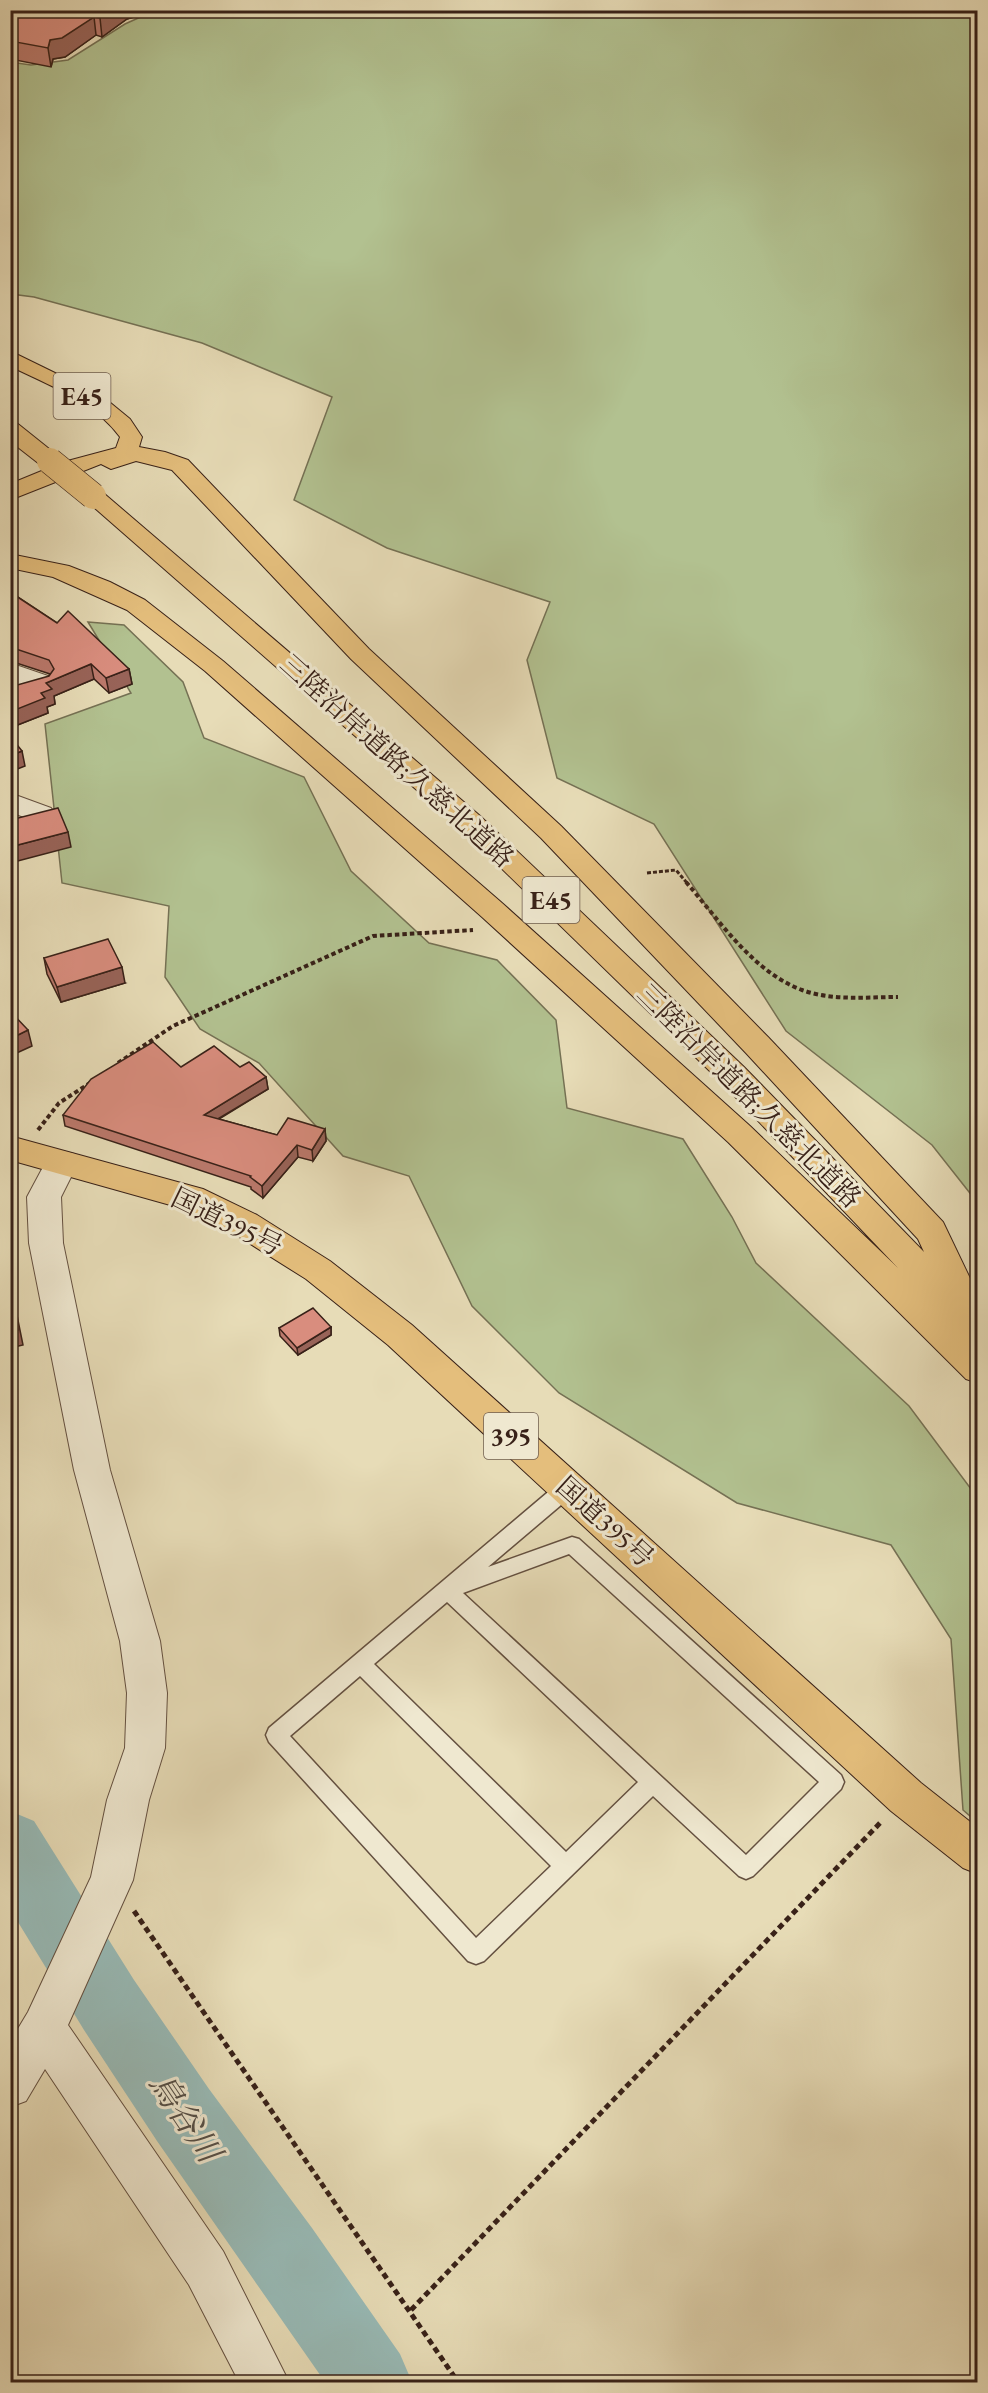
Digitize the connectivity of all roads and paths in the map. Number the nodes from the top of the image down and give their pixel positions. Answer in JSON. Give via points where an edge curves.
{"nodes":[{"id":1,"x":10,"y":357,"type":"edge"},
{"id":2,"x":10,"y":429,"type":"edge"},
{"id":3,"x":126,"y":452,"type":"junction"},
{"id":4,"x":10,"y":493,"type":"edge"},
{"id":5,"x":10,"y":506,"type":"edge"},
{"id":6,"x":10,"y":561,"type":"edge"},
{"id":7,"x":10,"y":671,"type":"edge"},
{"id":8,"x":10,"y":693,"type":"edge"},
{"id":9,"x":10,"y":802,"type":"edge"},
{"id":10,"x":41,"y":814,"type":"edge"},
{"id":11,"x":647,"y":873,"type":"dead end"},
{"id":12,"x":484,"y":929,"type":"dead end"},
{"id":13,"x":898,"y":997,"type":"dead end"},
{"id":14,"x":116,"y":1065,"type":"edge"},
{"id":15,"x":97,"y":1077,"type":"edge"},
{"id":16,"x":16,"y":1150,"type":"edge"},
{"id":17,"x":62,"y":1163,"type":"junction"},
{"id":18,"x":978,"y":1336,"type":"edge"},
{"id":19,"x":978,"y":1369,"type":"edge"},
{"id":20,"x":567,"y":1488,"type":"junction"},
{"id":21,"x":447,"y":1590,"type":"junction"},
{"id":22,"x":360,"y":1664,"type":"junction"},
{"id":23,"x":654,"y":1781,"type":"junction"},
{"id":24,"x":906,"y":1797,"type":"junction"},
{"id":25,"x":978,"y":1854,"type":"edge"},
{"id":26,"x":566,"y":1866,"type":"junction"},
{"id":27,"x":112,"y":1880,"type":"junction"},
{"id":28,"x":48,"y":2019,"type":"junction"},
{"id":29,"x":10,"y":2085,"type":"edge"},
{"id":30,"x":411,"y":2310,"type":"junction"},
{"id":31,"x":265,"y":2382,"type":"edge"},
{"id":32,"x":459,"y":2382,"type":"edge"}],
"edges":[{"from":1,"to":3,"type":"highway","number":"E45","via":[[65,385],[124,423],[131,437]]},
{"from":2,"to":18,"type":"highway","name":"三陸沿岸道路;久慈北道路","number":"E45","bridge":true,"via":[[469,821],[733,1075]]},
{"from":3,"to":4,"type":"highway","via":[[91,460]]},
{"from":3,"to":5,"type":"highway","number":"E45","via":[[105,466]]},
{"from":3,"to":18,"type":"highway","via":[[162,456],[180,465],[360,654],[550,832],[757,1045],[931,1231]]},
{"from":6,"to":19,"type":"highway","via":[[60,571],[136,605],[214,666],[475,894],[739,1134]]},
{"from":7,"to":8,"type":"street","via":[[42,683]]},
{"from":9,"to":10,"type":"street"},
{"from":11,"to":13,"type":"path","via":[[676,870],[767,971],[802,990],[840,997]]},
{"from":12,"to":14,"type":"path","via":[[373,936],[173,1026]]},
{"from":15,"to":16,"type":"path","via":[[59,1103]]},
{"from":16,"to":17,"type":"highway","name":"国道395号","number":"395"},
{"from":17,"to":20,"type":"highway","name":"国道395号","number":"395","via":[[191,1198],[245,1224],[318,1270],[400,1335]]},
{"from":17,"to":27,"type":"street","via":[[44,1197],[46,1243],[92,1470],[140,1641],[147,1693],[145,1748],[128,1800]]},
{"from":20,"to":21,"type":"lane"},
{"from":20,"to":24,"type":"highway","name":"国道395号","number":"395"},
{"from":21,"to":22,"type":"lane"},
{"from":21,"to":23,"type":"lane"},
{"from":21,"to":23,"type":"lane","via":[[572,1545],[834,1782],[746,1869]]},
{"from":22,"to":26,"type":"lane"},
{"from":22,"to":26,"type":"lane","via":[[276,1735],[476,1953]]},
{"from":23,"to":26,"type":"lane"},
{"from":24,"to":25,"type":"highway","name":"国道395号","number":"395"},
{"from":24,"to":30,"type":"path"},
{"from":27,"to":28,"type":"street"},
{"from":27,"to":30,"type":"path"},
{"from":28,"to":29,"type":"street"},
{"from":28,"to":31,"type":"street","via":[[206,2268]]},
{"from":30,"to":32,"type":"path"}]}
